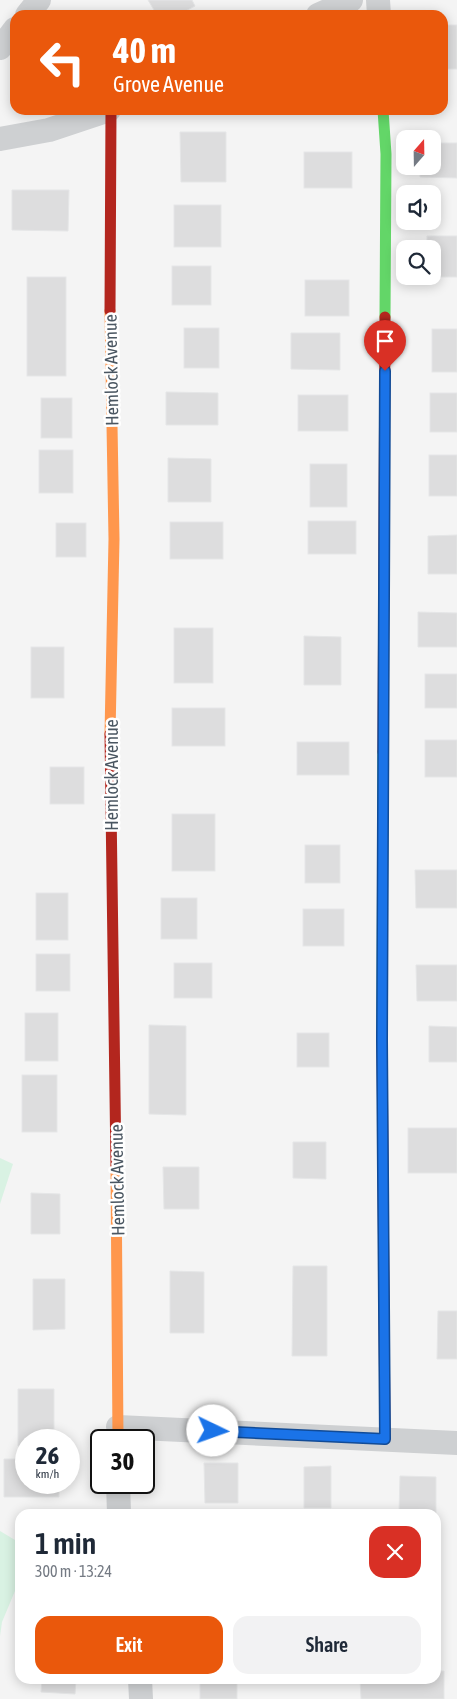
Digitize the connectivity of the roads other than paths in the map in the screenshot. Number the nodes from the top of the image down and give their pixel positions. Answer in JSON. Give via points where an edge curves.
{"nodes":[{"id":1,"x":38,"y":0,"type":"edge"},
{"id":2,"x":352,"y":0,"type":"edge"},
{"id":3,"x":30,"y":10,"type":"edge"},
{"id":4,"x":329,"y":10,"type":"edge"},
{"id":5,"x":10,"y":36,"type":"edge"},
{"id":6,"x":0,"y":48,"type":"edge"},
{"id":7,"x":94,"y":115,"type":"edge"},
{"id":8,"x":110,"y":115,"type":"edge"},
{"id":9,"x":383,"y":115,"type":"edge"},
{"id":10,"x":0,"y":140,"type":"edge"},
{"id":11,"x":118,"y":1429,"type":"edge"},
{"id":12,"x":155,"y":1434,"type":"edge"},
{"id":13,"x":385,"y":1439,"type":"junction"},
{"id":14,"x":457,"y":1444,"type":"edge"},
{"id":15,"x":118,"y":1494,"type":"edge"},
{"id":16,"x":119,"y":1509,"type":"edge"},
{"id":17,"x":140,"y":1684,"type":"edge"},
{"id":18,"x":141,"y":1699,"type":"edge"}],
"edges":[{"from":1,"to":3,"type":"street"},
{"from":2,"to":4,"type":"street"},
{"from":5,"to":6,"type":"street"},
{"from":7,"to":10,"type":"street","via":[[48,130]]},
{"from":8,"to":11,"type":"street","name":"Hemlock Avenue","via":[[114,539],[110,738]]},
{"from":9,"to":13,"type":"street","via":[[386,154],[382,1030]]},
{"from":12,"to":13,"type":"street"},
{"from":13,"to":14,"type":"street"},
{"from":15,"to":16,"type":"street"},
{"from":17,"to":18,"type":"street"}]}
